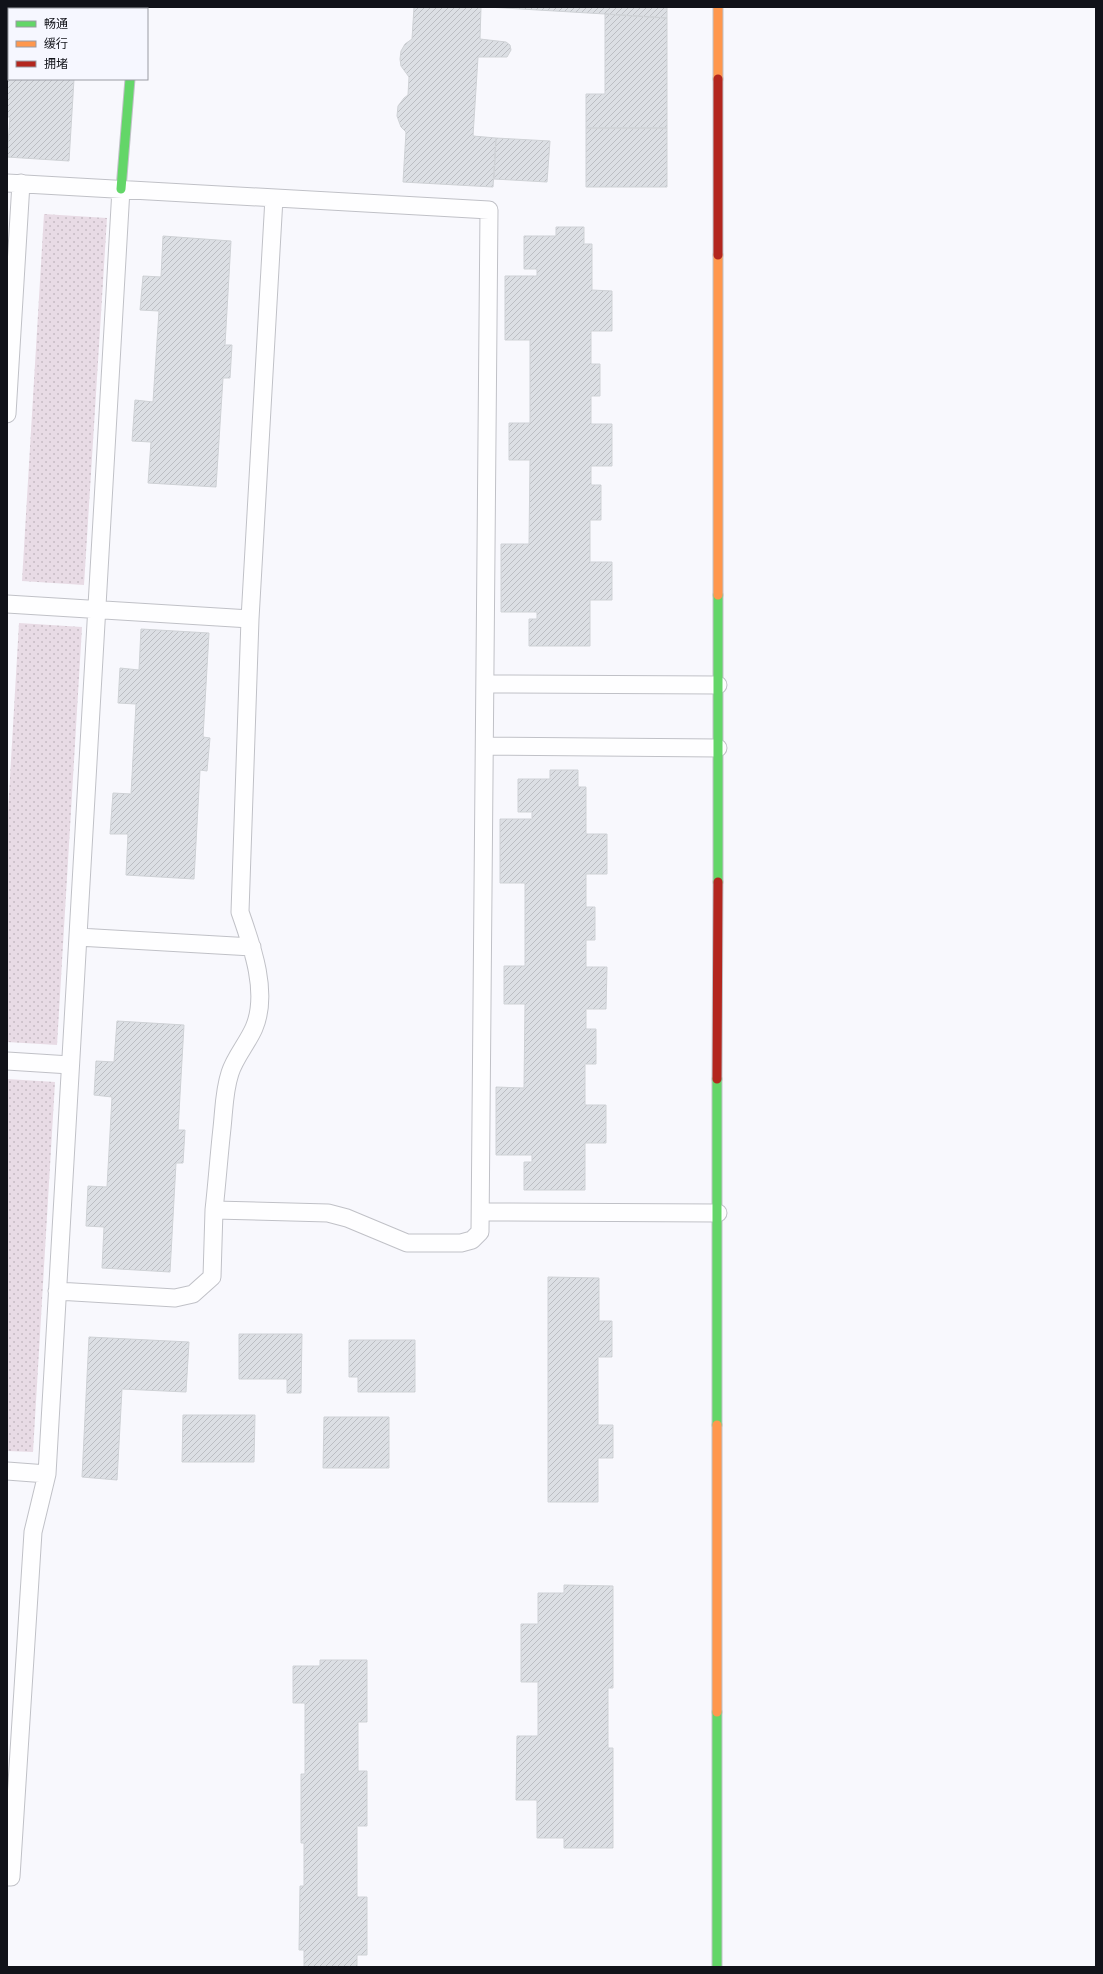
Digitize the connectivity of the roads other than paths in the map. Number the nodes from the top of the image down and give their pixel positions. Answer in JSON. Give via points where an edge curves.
{"nodes":[{"id":1,"x":718,"y":7,"type":"edge"},
{"id":2,"x":130,"y":80,"type":"edge"},
{"id":3,"x":14,"y":183,"type":"edge"},
{"id":4,"x":121,"y":189,"type":"junction"},
{"id":5,"x":274,"y":198,"type":"junction"},
{"id":6,"x":7,"y":414,"type":"edge"},
{"id":7,"x":7,"y":604,"type":"edge"},
{"id":8,"x":96,"y":610,"type":"junction"},
{"id":9,"x":250,"y":619,"type":"junction"},
{"id":10,"x":485,"y":684,"type":"junction"},
{"id":11,"x":718,"y":685,"type":"junction"},
{"id":12,"x":485,"y":746,"type":"junction"},
{"id":13,"x":718,"y":748,"type":"junction"},
{"id":14,"x":78,"y":937,"type":"junction"},
{"id":15,"x":252,"y":947,"type":"junction"},
{"id":16,"x":7,"y":1061,"type":"edge"},
{"id":17,"x":70,"y":1065,"type":"junction"},
{"id":18,"x":214,"y":1210,"type":"junction"},
{"id":19,"x":481,"y":1212,"type":"junction"},
{"id":20,"x":718,"y":1213,"type":"junction"},
{"id":21,"x":57,"y":1291,"type":"junction"},
{"id":22,"x":7,"y":1472,"type":"edge"},
{"id":23,"x":47,"y":1474,"type":"junction"},
{"id":24,"x":7,"y":1877,"type":"edge"},
{"id":25,"x":717,"y":1967,"type":"edge"}],
"edges":[{"from":1,"to":11,"type":"street"},
{"from":2,"to":4,"type":"street"},
{"from":3,"to":4,"type":"lane"},
{"from":3,"to":6,"type":"lane"},
{"from":4,"to":5,"type":"lane"},
{"from":4,"to":8,"type":"lane"},
{"from":5,"to":9,"type":"lane"},
{"from":5,"to":10,"type":"lane","via":[[489,210]]},
{"from":7,"to":8,"type":"lane"},
{"from":8,"to":9,"type":"lane"},
{"from":8,"to":14,"type":"lane"},
{"from":9,"to":15,"type":"lane","via":[[240,912]]},
{"from":10,"to":11,"type":"lane"},
{"from":10,"to":12,"type":"lane"},
{"from":11,"to":13,"type":"street"},
{"from":12,"to":13,"type":"lane"},
{"from":12,"to":19,"type":"lane"},
{"from":13,"to":20,"type":"street"},
{"from":14,"to":15,"type":"lane"},
{"from":14,"to":17,"type":"lane"},
{"from":15,"to":18,"type":"lane","via":[[259,980],[258,1008],[255,1027],[230,1073],[225,1095]]},
{"from":16,"to":17,"type":"lane"},
{"from":17,"to":21,"type":"lane"},
{"from":18,"to":19,"type":"lane","via":[[328,1213],[407,1242],[461,1243],[472,1240],[480,1232]]},
{"from":18,"to":21,"type":"lane","via":[[212,1277],[193,1294],[175,1298]]},
{"from":19,"to":20,"type":"lane"},
{"from":20,"to":25,"type":"street"},
{"from":21,"to":23,"type":"lane"},
{"from":22,"to":23,"type":"lane"},
{"from":23,"to":24,"type":"lane","via":[[32,1532],[11,1877]]}]}
